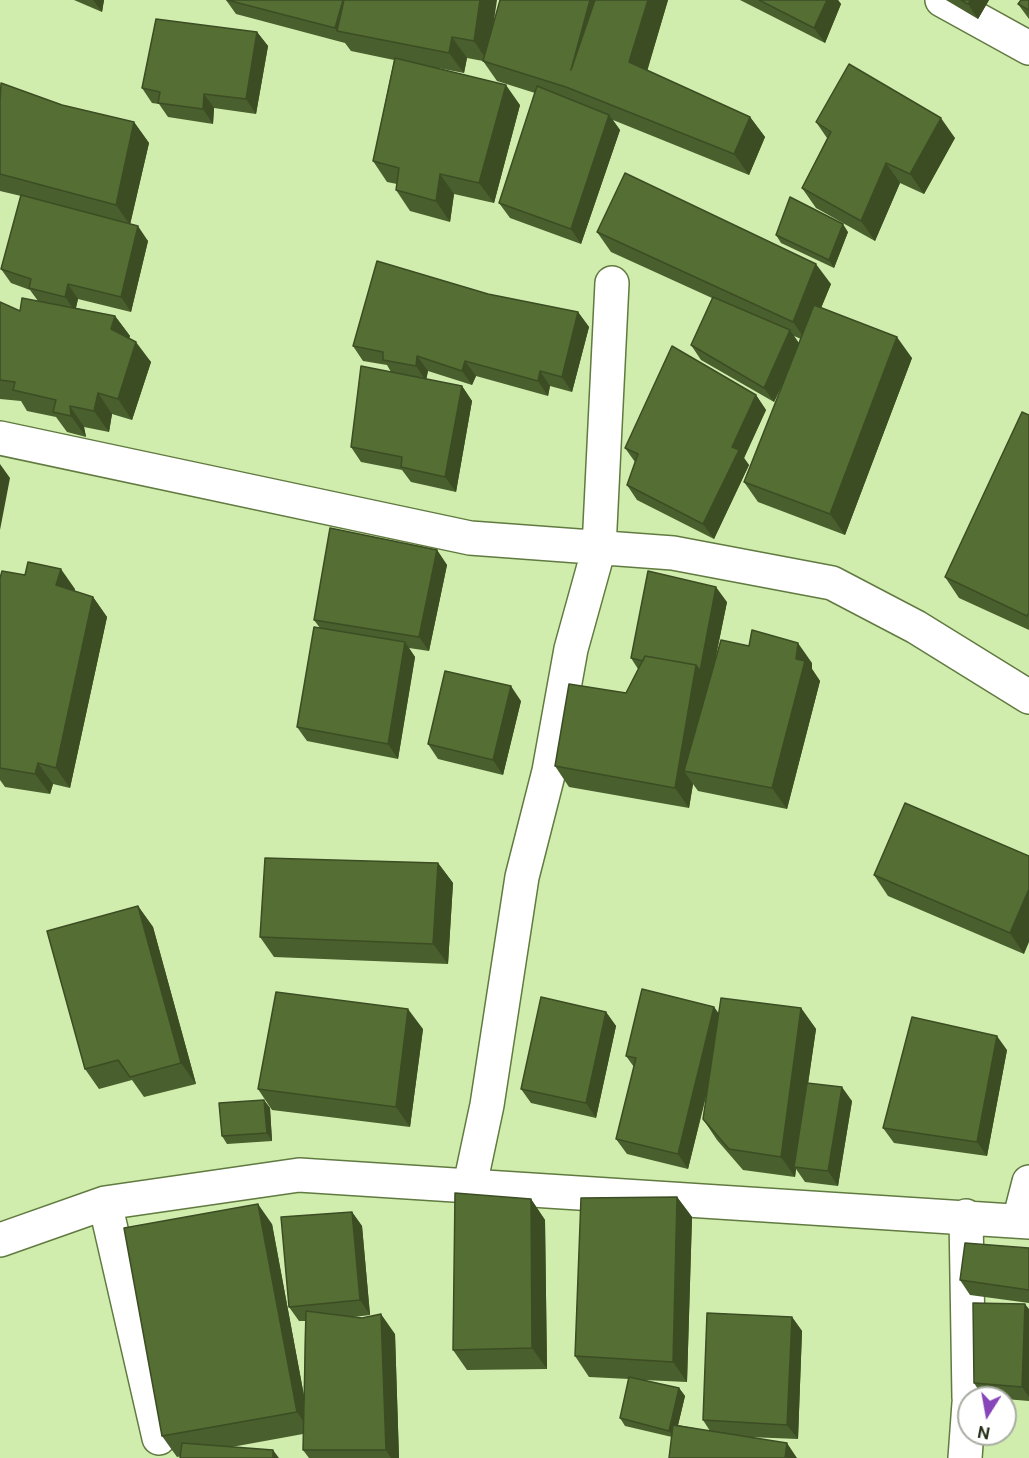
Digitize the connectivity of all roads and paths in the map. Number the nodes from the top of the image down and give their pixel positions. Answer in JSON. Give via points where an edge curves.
{"nodes":[{"id":1,"x":942,"y":0,"type":"edge"},
{"id":2,"x":1029,"y":48,"type":"edge"},
{"id":3,"x":612,"y":283,"type":"dead end"},
{"id":4,"x":0,"y":438,"type":"edge"},
{"id":5,"x":599,"y":548,"type":"junction"},
{"id":6,"x":1029,"y":697,"type":"edge"},
{"id":7,"x":1029,"y":1182,"type":"edge"},
{"id":8,"x":470,"y":1185,"type":"junction"},
{"id":9,"x":105,"y":1203,"type":"junction"},
{"id":10,"x":966,"y":1216,"type":"junction"},
{"id":11,"x":1024,"y":1222,"type":"edge"},
{"id":12,"x":0,"y":1240,"type":"edge"},
{"id":13,"x":969,"y":1386,"type":"edge"},
{"id":14,"x":159,"y":1438,"type":"edge"}],
"edges":[{"from":1,"to":2,"type":"street"},
{"from":3,"to":5,"type":"street"},
{"from":4,"to":5,"type":"street","via":[[470,538]]},
{"from":5,"to":6,"type":"street","via":[[673,553],[832,583],[916,627]]},
{"from":5,"to":8,"type":"street","via":[[571,649],[549,771],[522,877],[487,1105]]},
{"from":7,"to":11,"type":"street"},
{"from":8,"to":9,"type":"street","via":[[299,1175]]},
{"from":8,"to":10,"type":"street"},
{"from":9,"to":12,"type":"street"},
{"from":9,"to":14,"type":"street"},
{"from":10,"to":11,"type":"street"},
{"from":10,"to":13,"type":"street"}]}
